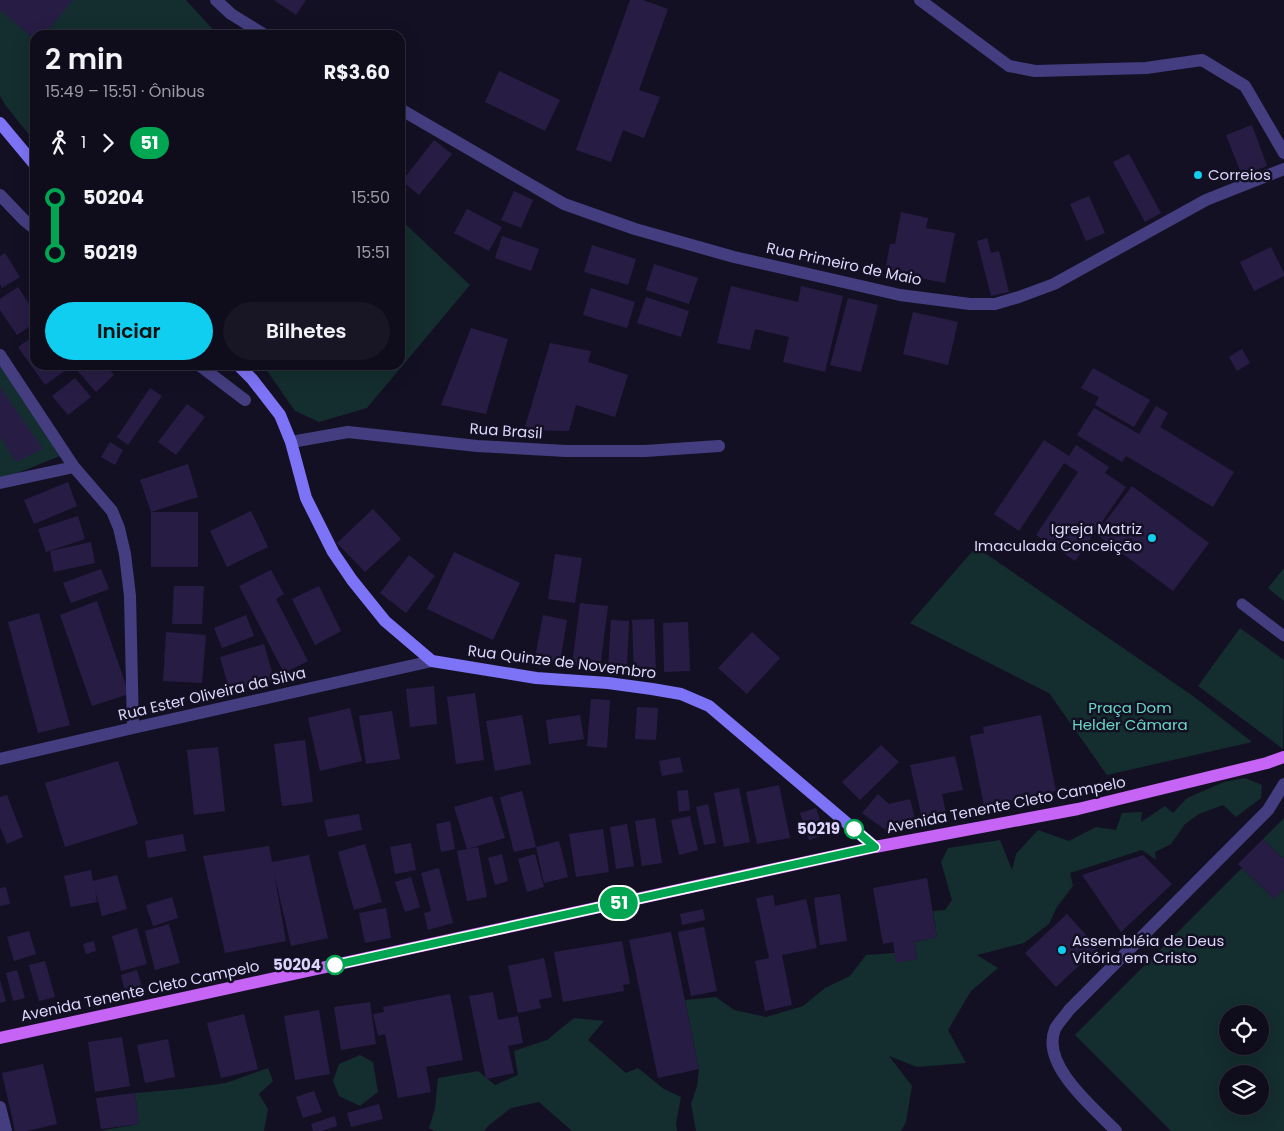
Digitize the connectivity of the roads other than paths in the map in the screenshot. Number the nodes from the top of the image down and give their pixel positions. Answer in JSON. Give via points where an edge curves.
{"nodes":[{"id":1,"x":216,"y":0,"type":"edge"},
{"id":2,"x":920,"y":0,"type":"edge"},
{"id":3,"x":257,"y":30,"type":"edge"},
{"id":4,"x":405,"y":112,"type":"edge"},
{"id":5,"x":0,"y":124,"type":"edge"},
{"id":6,"x":1284,"y":152,"type":"edge"},
{"id":7,"x":30,"y":159,"type":"edge"},
{"id":8,"x":1284,"y":169,"type":"edge"},
{"id":9,"x":0,"y":195,"type":"edge"},
{"id":10,"x":30,"y":225,"type":"edge"},
{"id":11,"x":0,"y":355,"type":"edge"},
{"id":12,"x":206,"y":370,"type":"edge"},
{"id":13,"x":243,"y":370,"type":"edge"},
{"id":14,"x":245,"y":400,"type":"dead end"},
{"id":15,"x":291,"y":442,"type":"junction"},
{"id":16,"x":719,"y":446,"type":"dead end"},
{"id":17,"x":74,"y":467,"type":"junction"},
{"id":18,"x":0,"y":483,"type":"edge"},
{"id":19,"x":1242,"y":604,"type":"dead end"},
{"id":20,"x":1284,"y":636,"type":"edge"},
{"id":21,"x":432,"y":661,"type":"junction"},
{"id":22,"x":133,"y":728,"type":"junction"},
{"id":23,"x":1284,"y":757,"type":"edge"},
{"id":24,"x":0,"y":759,"type":"edge"},
{"id":25,"x":1284,"y":784,"type":"edge"},
{"id":26,"x":875,"y":847,"type":"junction"},
{"id":27,"x":0,"y":1038,"type":"edge"},
{"id":28,"x":0,"y":1107,"type":"edge"},
{"id":29,"x":6,"y":1131,"type":"edge"},
{"id":30,"x":1116,"y":1131,"type":"edge"}],
"edges":[{"from":1,"to":3,"type":"street"},
{"from":2,"to":6,"type":"street","via":[[1009,66],[1034,71],[1146,68],[1202,60],[1245,86]]},
{"from":4,"to":8,"type":"street","name":"Rua Primeiro de Maio","via":[[564,204],[626,226],[734,256],[900,295],[970,304],[994,304],[1054,284],[1206,200]]},
{"from":5,"to":7,"type":"street"},
{"from":9,"to":10,"type":"street"},
{"from":11,"to":17,"type":"street"},
{"from":12,"to":14,"type":"street"},
{"from":13,"to":15,"type":"street","via":[[280,415]]},
{"from":15,"to":16,"type":"street","name":"Rua Brasil","via":[[348,432],[566,452]]},
{"from":15,"to":21,"type":"street","via":[[306,498],[338,559],[385,621]]},
{"from":17,"to":18,"type":"street"},
{"from":17,"to":22,"type":"street","via":[[112,511],[125,554],[130,596]]},
{"from":19,"to":20,"type":"lane"},
{"from":21,"to":22,"type":"street","name":"Rua Ester Oliveira da Silva"},
{"from":21,"to":26,"type":"street","name":"Rua Quinze de Novembro","via":[[536,678],[608,683],[681,694],[709,706]]},
{"from":22,"to":24,"type":"street","name":"Rua Ester Oliveira da Silva"},
{"from":23,"to":26,"type":"main road","name":"Avenida Tenente Cleto Campelo","via":[[1078,809]]},
{"from":25,"to":30,"type":"street","via":[[1268,810],[1069,1010],[1055,1030],[1052,1044],[1066,1080]]},
{"from":26,"to":27,"type":"main road","name":"Avenida Tenente Cleto Campelo"},
{"from":28,"to":29,"type":"street"}]}
